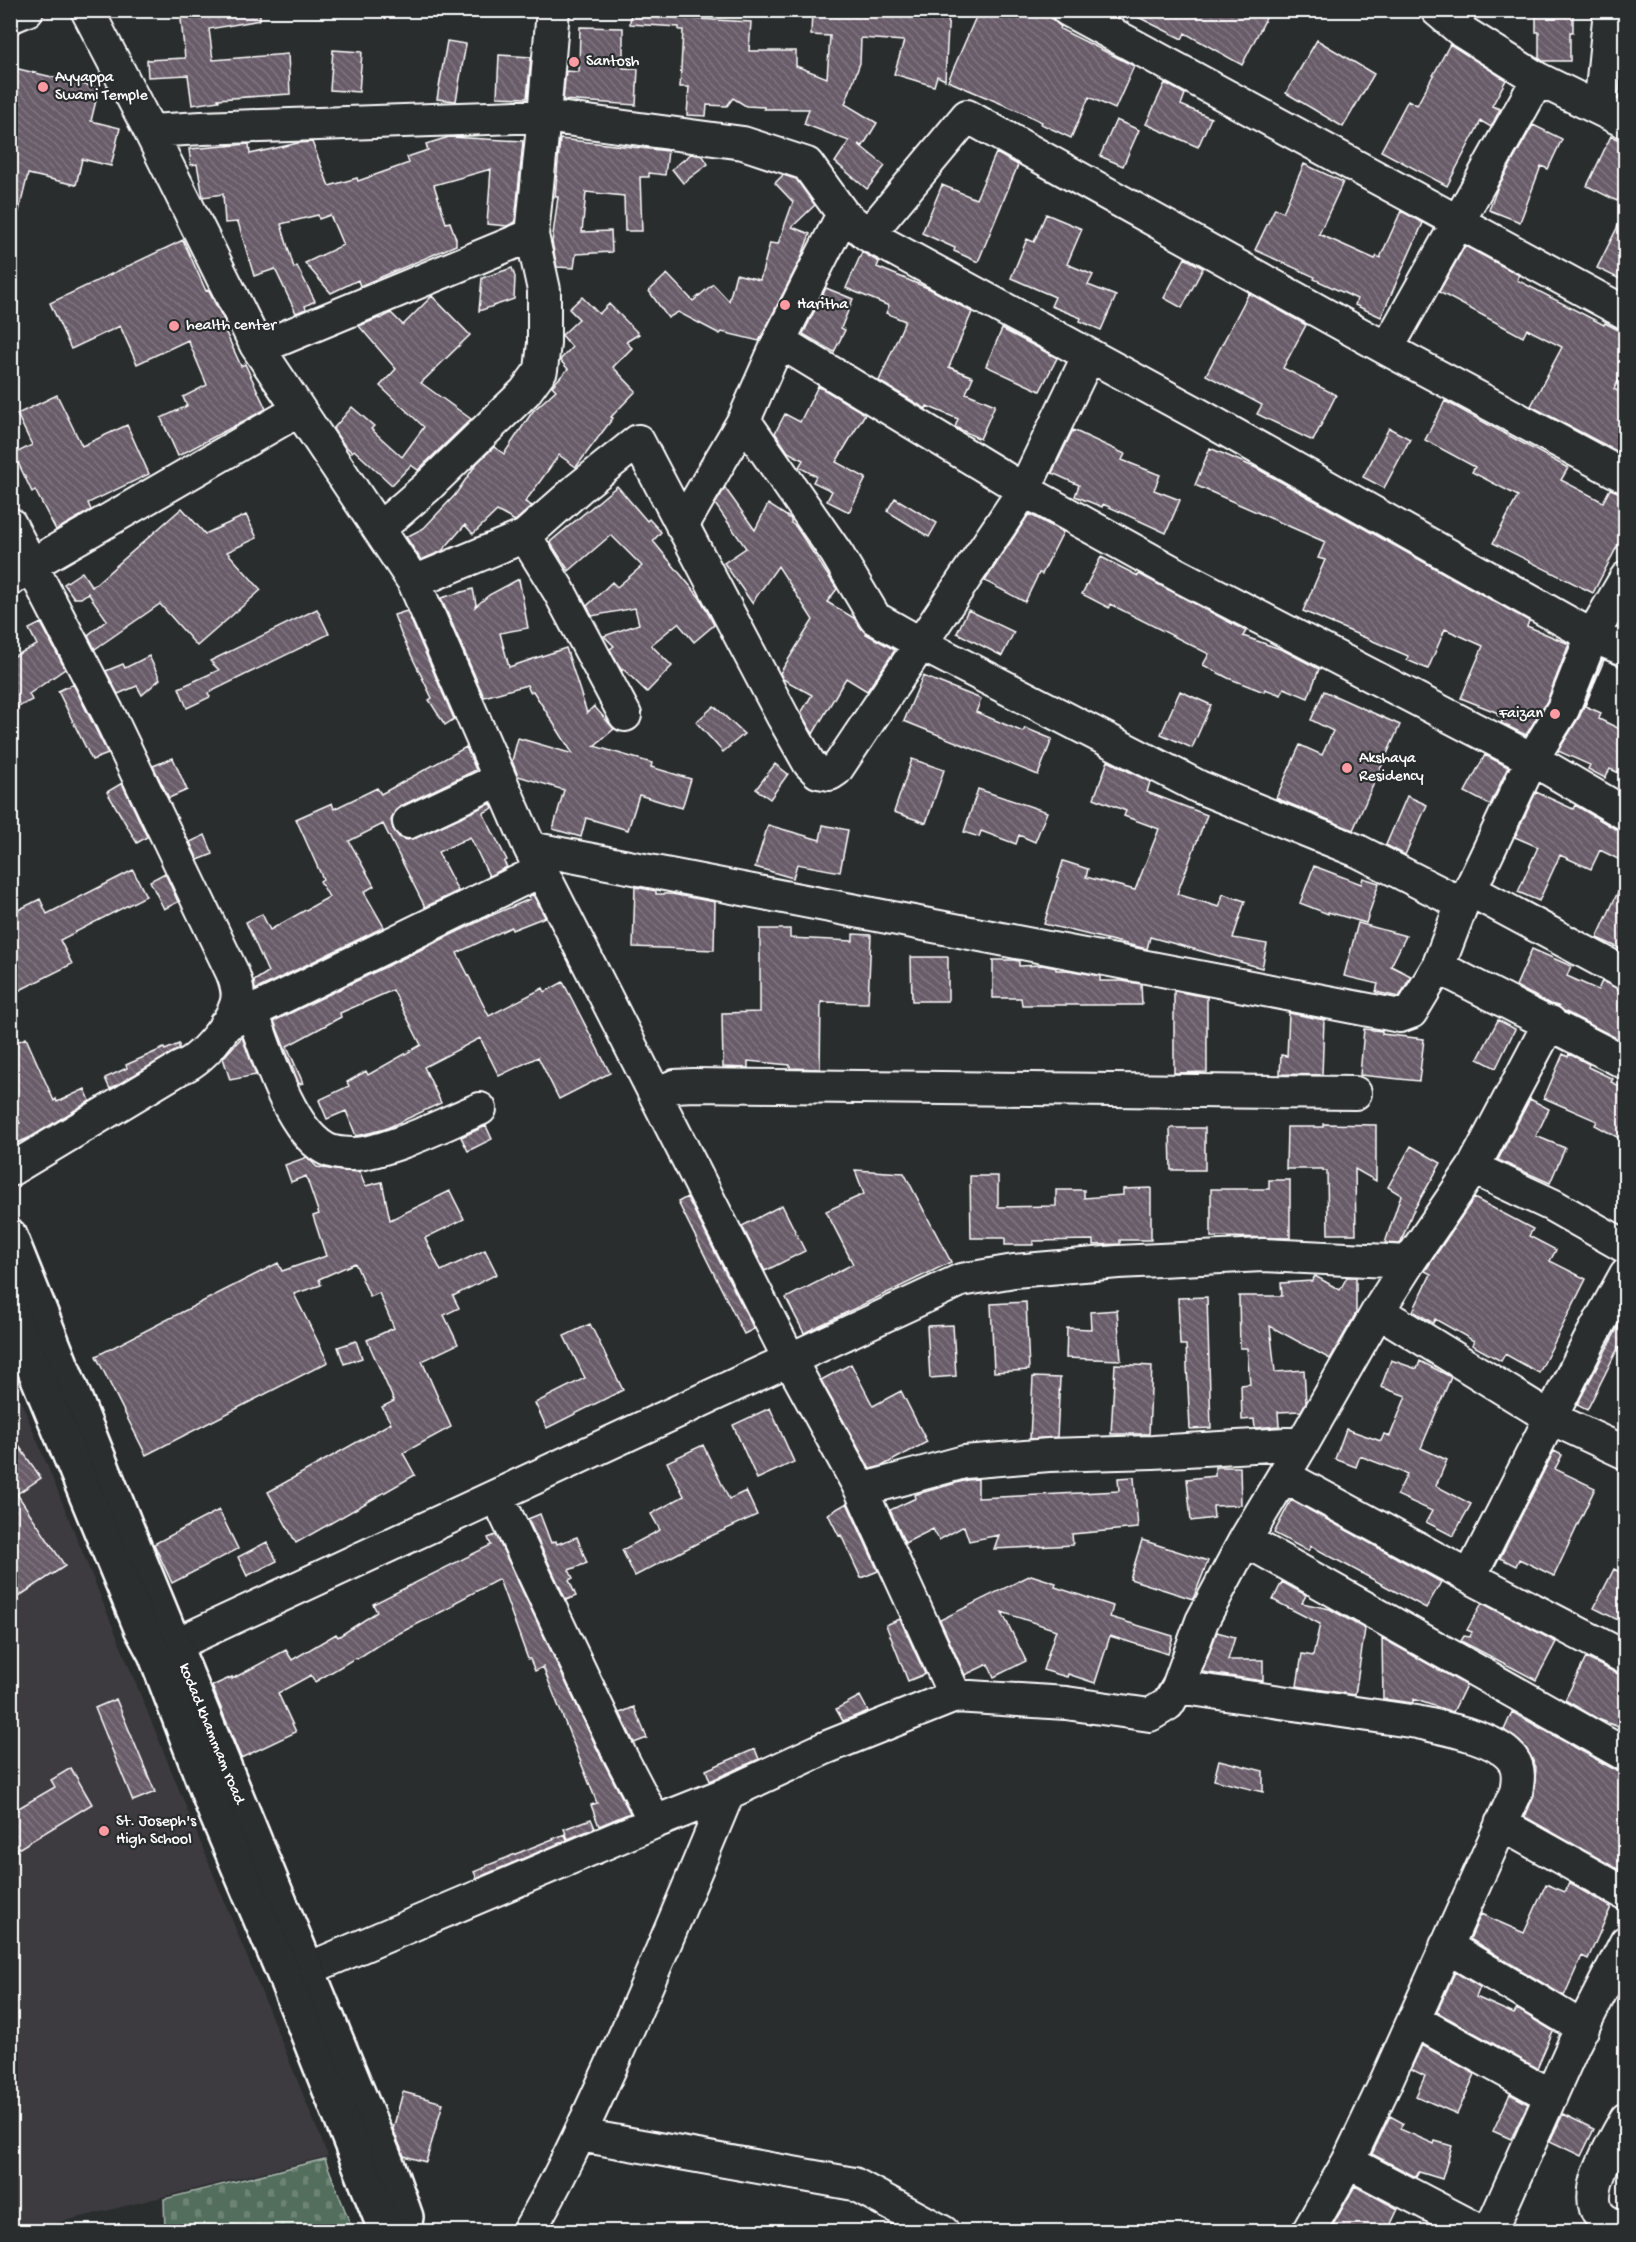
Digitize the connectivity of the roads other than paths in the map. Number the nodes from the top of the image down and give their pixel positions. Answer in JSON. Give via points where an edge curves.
{"nodes":[{"id":1,"x":27,"y":10,"type":"edge"},
{"id":2,"x":87,"y":10,"type":"edge"},
{"id":3,"x":553,"y":10,"type":"edge"},
{"id":4,"x":1068,"y":10,"type":"edge"},
{"id":5,"x":1437,"y":10,"type":"edge"},
{"id":6,"x":1610,"y":10,"type":"edge"},
{"id":7,"x":10,"y":17,"type":"edge"},
{"id":8,"x":1538,"y":79,"type":"junction"},
{"id":9,"x":544,"y":116,"type":"junction"},
{"id":10,"x":1613,"y":116,"type":"edge"},
{"id":11,"x":150,"y":131,"type":"junction"},
{"id":12,"x":843,"y":214,"type":"junction"},
{"id":13,"x":1457,"y":222,"type":"junction"},
{"id":14,"x":532,"y":235,"type":"junction"},
{"id":15,"x":868,"y":235,"type":"junction"},
{"id":16,"x":1626,"y":313,"type":"edge"},
{"id":17,"x":779,"y":341,"type":"junction"},
{"id":18,"x":256,"y":345,"type":"junction"},
{"id":19,"x":1387,"y":349,"type":"junction"},
{"id":20,"x":1089,"y":355,"type":"junction"},
{"id":21,"x":298,"y":410,"type":"junction"},
{"id":22,"x":744,"y":420,"type":"junction"},
{"id":23,"x":1626,"y":477,"type":"edge"},
{"id":24,"x":1024,"y":490,"type":"junction"},
{"id":25,"x":10,"y":524,"type":"edge"},
{"id":26,"x":682,"y":526,"type":"junction"},
{"id":27,"x":380,"y":528,"type":"junction"},
{"id":28,"x":525,"y":536,"type":"junction"},
{"id":29,"x":21,"y":573,"type":"edge"},
{"id":30,"x":1626,"y":578,"type":"edge"},
{"id":31,"x":414,"y":582,"type":"junction"},
{"id":32,"x":1592,"y":636,"type":"junction"},
{"id":33,"x":921,"y":644,"type":"junction"},
{"id":34,"x":1626,"y":650,"type":"edge"},
{"id":35,"x":625,"y":715,"type":"dead end"},
{"id":36,"x":1532,"y":759,"type":"junction"},
{"id":37,"x":500,"y":779,"type":"junction"},
{"id":38,"x":1626,"y":814,"type":"edge"},
{"id":39,"x":409,"y":822,"type":"dead end"},
{"id":40,"x":536,"y":859,"type":"junction"},
{"id":41,"x":1466,"y":897,"type":"junction"},
{"id":42,"x":1438,"y":967,"type":"junction"},
{"id":43,"x":1626,"y":974,"type":"edge"},
{"id":44,"x":239,"y":1018,"type":"junction"},
{"id":45,"x":1550,"y":1022,"type":"junction"},
{"id":46,"x":1626,"y":1063,"type":"edge"},
{"id":47,"x":655,"y":1092,"type":"junction"},
{"id":48,"x":1355,"y":1093,"type":"dead end"},
{"id":49,"x":480,"y":1109,"type":"dead end"},
{"id":50,"x":1473,"y":1168,"type":"junction"},
{"id":51,"x":10,"y":1170,"type":"edge"},
{"id":52,"x":10,"y":1236,"type":"edge"},
{"id":53,"x":1626,"y":1247,"type":"edge"},
{"id":54,"x":1409,"y":1262,"type":"junction"},
{"id":55,"x":1626,"y":1274,"type":"edge"},
{"id":56,"x":10,"y":1310,"type":"edge"},
{"id":57,"x":1378,"y":1311,"type":"junction"},
{"id":58,"x":790,"y":1360,"type":"junction"},
{"id":59,"x":1551,"y":1418,"type":"junction"},
{"id":60,"x":1303,"y":1443,"type":"junction"},
{"id":61,"x":1626,"y":1453,"type":"edge"},
{"id":62,"x":1284,"y":1476,"type":"junction"},
{"id":63,"x":861,"y":1490,"type":"junction"},
{"id":64,"x":497,"y":1496,"type":"junction"},
{"id":65,"x":1245,"y":1540,"type":"junction"},
{"id":66,"x":1470,"y":1577,"type":"junction"},
{"id":67,"x":165,"y":1649,"type":"junction"},
{"id":68,"x":1626,"y":1658,"type":"edge"},
{"id":69,"x":1178,"y":1687,"type":"junction"},
{"id":70,"x":955,"y":1696,"type":"junction"},
{"id":71,"x":1626,"y":1755,"type":"edge"},
{"id":72,"x":728,"y":1793,"type":"junction"},
{"id":73,"x":655,"y":1822,"type":"junction"},
{"id":74,"x":1501,"y":1824,"type":"junction"},
{"id":75,"x":1626,"y":1894,"type":"edge"},
{"id":76,"x":1626,"y":1942,"type":"edge"},
{"id":77,"x":1446,"y":1946,"type":"junction"},
{"id":78,"x":308,"y":1969,"type":"junction"},
{"id":79,"x":1414,"y":2020,"type":"junction"},
{"id":80,"x":1583,"y":2028,"type":"junction"},
{"id":81,"x":1551,"y":2096,"type":"junction"},
{"id":82,"x":1626,"y":2119,"type":"edge"},
{"id":83,"x":580,"y":2135,"type":"junction"},
{"id":84,"x":1348,"y":2162,"type":"junction"},
{"id":85,"x":1626,"y":2230,"type":"edge"},
{"id":86,"x":390,"y":2232,"type":"edge"},
{"id":87,"x":403,"y":2232,"type":"edge"},
{"id":88,"x":528,"y":2232,"type":"edge"},
{"id":89,"x":943,"y":2232,"type":"edge"},
{"id":90,"x":1308,"y":2232,"type":"edge"},
{"id":91,"x":1482,"y":2232,"type":"edge"},
{"id":92,"x":1490,"y":2232,"type":"edge"}],
"edges":[{"from":1,"to":7,"type":"street"},
{"from":2,"to":11,"type":"street"},
{"from":3,"to":9,"type":"street"},
{"from":4,"to":13,"type":"street"},
{"from":5,"to":8,"type":"street","via":[[1463,32]]},
{"from":6,"to":10,"type":"street"},
{"from":8,"to":10,"type":"street"},
{"from":8,"to":13,"type":"street"},
{"from":9,"to":11,"type":"street"},
{"from":9,"to":12,"type":"street","via":[[743,143],[807,164]]},
{"from":9,"to":14,"type":"street"},
{"from":11,"to":18,"type":"street"},
{"from":12,"to":15,"type":"street"},
{"from":12,"to":17,"type":"street"},
{"from":13,"to":16,"type":"street"},
{"from":13,"to":19,"type":"street"},
{"from":14,"to":18,"type":"street","via":[[266,345]]},
{"from":14,"to":27,"type":"street","via":[[544,290],[541,370],[525,392]]},
{"from":15,"to":19,"type":"street","via":[[967,116]]},
{"from":15,"to":20,"type":"street"},
{"from":17,"to":22,"type":"street"},
{"from":17,"to":24,"type":"street"},
{"from":18,"to":21,"type":"street"},
{"from":19,"to":23,"type":"street"},
{"from":20,"to":24,"type":"street"},
{"from":20,"to":32,"type":"street"},
{"from":21,"to":27,"type":"street"},
{"from":21,"to":29,"type":"street"},
{"from":22,"to":26,"type":"street"},
{"from":22,"to":33,"type":"street","via":[[837,554],[875,618]]},
{"from":24,"to":33,"type":"street"},
{"from":24,"to":36,"type":"street","via":[[1189,581]]},
{"from":25,"to":29,"type":"street"},
{"from":26,"to":28,"type":"street","via":[[638,441]]},
{"from":26,"to":33,"type":"street","via":[[783,717],[818,772],[830,774],[836,770]]},
{"from":27,"to":31,"type":"street"},
{"from":28,"to":31,"type":"street"},
{"from":28,"to":35,"type":"street"},
{"from":29,"to":44,"type":"street","via":[[109,715],[232,972]]},
{"from":30,"to":32,"type":"street"},
{"from":31,"to":37,"type":"street"},
{"from":32,"to":34,"type":"street"},
{"from":32,"to":36,"type":"street","via":[[1563,710]]},
{"from":33,"to":41,"type":"street","via":[[1199,787]]},
{"from":36,"to":38,"type":"street"},
{"from":36,"to":41,"type":"street"},
{"from":37,"to":39,"type":"street"},
{"from":37,"to":40,"type":"street"},
{"from":40,"to":42,"type":"street","via":[[1400,1016],[1411,1012]]},
{"from":40,"to":44,"type":"street"},
{"from":40,"to":47,"type":"street"},
{"from":41,"to":42,"type":"street"},
{"from":41,"to":43,"type":"street"},
{"from":42,"to":45,"type":"street"},
{"from":44,"to":49,"type":"street","via":[[288,1105],[308,1134],[324,1148],[362,1154]]},
{"from":44,"to":51,"type":"street","via":[[189,1065]]},
{"from":45,"to":46,"type":"street"},
{"from":45,"to":50,"type":"street"},
{"from":47,"to":48,"type":"street","via":[[675,1086],[717,1085]]},
{"from":47,"to":58,"type":"street"},
{"from":50,"to":53,"type":"street","via":[[1552,1205]]},
{"from":50,"to":54,"type":"street"},
{"from":52,"to":67,"type":"main road","name":"kodad khammam road"},
{"from":54,"to":57,"type":"street"},
{"from":54,"to":58,"type":"street","via":[[1263,1255],[1014,1271],[961,1280]]},
{"from":55,"to":59,"type":"street"},
{"from":56,"to":67,"type":"main road","name":"kodad khammam road","via":[[141,1628]]},
{"from":57,"to":59,"type":"street"},
{"from":57,"to":60,"type":"street"},
{"from":58,"to":63,"type":"street"},
{"from":58,"to":64,"type":"street"},
{"from":59,"to":61,"type":"street"},
{"from":59,"to":66,"type":"street"},
{"from":60,"to":62,"type":"street"},
{"from":60,"to":63,"type":"street","via":[[964,1462]]},
{"from":62,"to":65,"type":"street"},
{"from":62,"to":66,"type":"street"},
{"from":63,"to":70,"type":"street"},
{"from":64,"to":67,"type":"street"},
{"from":64,"to":73,"type":"street"},
{"from":65,"to":69,"type":"street","via":[[1202,1621]]},
{"from":65,"to":71,"type":"street"},
{"from":66,"to":68,"type":"street"},
{"from":67,"to":78,"type":"main road","name":"kodad khammam road"},
{"from":67,"to":86,"type":"main road","name":"kodad khammam road","via":[[214,1809],[382,2224]]},
{"from":69,"to":70,"type":"street","via":[[1168,1704],[1150,1716],[1066,1703]]},
{"from":69,"to":74,"type":"street","via":[[1417,1722],[1496,1746],[1515,1761],[1518,1780]]},
{"from":70,"to":72,"type":"street","via":[[825,1748]]},
{"from":72,"to":73,"type":"street"},
{"from":72,"to":83,"type":"street"},
{"from":73,"to":78,"type":"street"},
{"from":74,"to":75,"type":"street"},
{"from":74,"to":77,"type":"street"},
{"from":76,"to":80,"type":"street"},
{"from":77,"to":79,"type":"street"},
{"from":77,"to":80,"type":"street"},
{"from":78,"to":87,"type":"main road","name":"kodad khammam road","via":[[392,2176],[406,2217]]},
{"from":79,"to":81,"type":"street"},
{"from":79,"to":84,"type":"street"},
{"from":80,"to":81,"type":"street"},
{"from":81,"to":92,"type":"street"},
{"from":82,"to":85,"type":"street","via":[[1599,2172],[1594,2193],[1600,2216]]},
{"from":83,"to":88,"type":"street"},
{"from":83,"to":89,"type":"street","via":[[854,2184]]},
{"from":84,"to":90,"type":"street"},
{"from":84,"to":91,"type":"street"}]}
